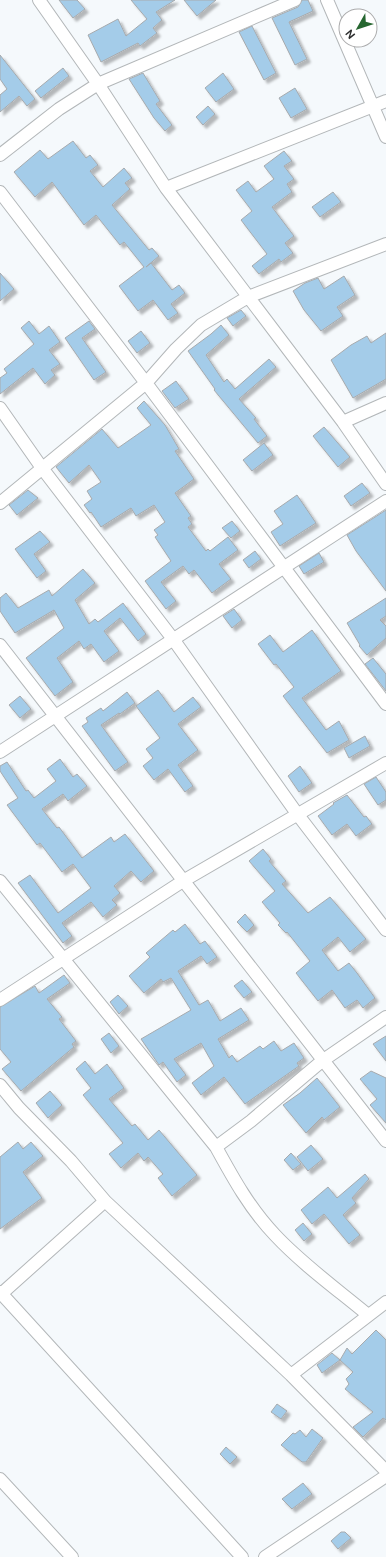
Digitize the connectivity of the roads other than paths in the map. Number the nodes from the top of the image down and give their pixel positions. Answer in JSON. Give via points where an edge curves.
{"nodes":[{"id":1,"x":39,"y":0,"type":"edge"},
{"id":2,"x":295,"y":0,"type":"edge"},
{"id":3,"x":327,"y":0,"type":"edge"},
{"id":4,"x":98,"y":84,"type":"junction"},
{"id":5,"x":386,"y":101,"type":"edge"},
{"id":6,"x":373,"y":106,"type":"junction"},
{"id":7,"x":386,"y":137,"type":"edge"},
{"id":8,"x":0,"y":155,"type":"edge"},
{"id":9,"x":166,"y":188,"type":"junction"},
{"id":10,"x":0,"y":192,"type":"edge"},
{"id":11,"x":386,"y":244,"type":"edge"},
{"id":12,"x":248,"y":297,"type":"junction"},
{"id":13,"x":146,"y":383,"type":"junction"},
{"id":14,"x":386,"y":403,"type":"edge"},
{"id":15,"x":0,"y":408,"type":"edge"},
{"id":16,"x":343,"y":422,"type":"junction"},
{"id":17,"x":42,"y":468,"type":"junction"},
{"id":18,"x":386,"y":484,"type":"edge"},
{"id":19,"x":386,"y":501,"type":"edge"},
{"id":20,"x":0,"y":503,"type":"edge"},
{"id":21,"x":284,"y":567,"type":"junction"},
{"id":22,"x":174,"y":639,"type":"junction"},
{"id":23,"x":0,"y":645,"type":"edge"},
{"id":24,"x":386,"y":704,"type":"edge"},
{"id":25,"x":56,"y":716,"type":"junction"},
{"id":26,"x":0,"y":752,"type":"edge"},
{"id":27,"x":386,"y":763,"type":"edge"},
{"id":28,"x":298,"y":815,"type":"junction"},
{"id":29,"x":183,"y":880,"type":"junction"},
{"id":30,"x":0,"y":881,"type":"edge"},
{"id":31,"x":386,"y":930,"type":"edge"},
{"id":32,"x":65,"y":959,"type":"junction"},
{"id":33,"x":0,"y":1000,"type":"edge"},
{"id":34,"x":386,"y":1017,"type":"edge"},
{"id":35,"x":322,"y":1061,"type":"junction"},
{"id":36,"x":0,"y":1085,"type":"edge"},
{"id":37,"x":386,"y":1140,"type":"edge"},
{"id":38,"x":216,"y":1147,"type":"junction"},
{"id":39,"x":105,"y":1201,"type":"junction"},
{"id":40,"x":0,"y":1293,"type":"edge"},
{"id":41,"x":386,"y":1302,"type":"edge"},
{"id":42,"x":368,"y":1315,"type":"junction"},
{"id":43,"x":291,"y":1375,"type":"junction"},
{"id":44,"x":386,"y":1471,"type":"edge"},
{"id":45,"x":386,"y":1476,"type":"edge"},
{"id":46,"x":0,"y":1479,"type":"edge"},
{"id":47,"x":72,"y":1557,"type":"edge"},
{"id":48,"x":242,"y":1557,"type":"edge"},
{"id":49,"x":265,"y":1557,"type":"edge"}],
"edges":[{"from":1,"to":4,"type":"street"},
{"from":2,"to":4,"type":"street"},
{"from":3,"to":6,"type":"street"},
{"from":4,"to":8,"type":"street","via":[[60,109]]},
{"from":4,"to":9,"type":"street"},
{"from":5,"to":6,"type":"street"},
{"from":6,"to":7,"type":"street"},
{"from":6,"to":9,"type":"street"},
{"from":9,"to":12,"type":"street"},
{"from":10,"to":13,"type":"street"},
{"from":11,"to":12,"type":"street"},
{"from":12,"to":13,"type":"street","via":[[201,325]]},
{"from":12,"to":16,"type":"street"},
{"from":13,"to":17,"type":"street"},
{"from":13,"to":21,"type":"street"},
{"from":14,"to":16,"type":"street"},
{"from":15,"to":17,"type":"street"},
{"from":16,"to":18,"type":"street"},
{"from":17,"to":20,"type":"street"},
{"from":17,"to":22,"type":"street"},
{"from":19,"to":21,"type":"street"},
{"from":21,"to":22,"type":"street"},
{"from":21,"to":24,"type":"street"},
{"from":22,"to":25,"type":"street"},
{"from":22,"to":28,"type":"street"},
{"from":23,"to":25,"type":"street"},
{"from":25,"to":26,"type":"street"},
{"from":25,"to":29,"type":"street"},
{"from":27,"to":28,"type":"street"},
{"from":28,"to":29,"type":"street"},
{"from":28,"to":31,"type":"street"},
{"from":29,"to":32,"type":"street"},
{"from":29,"to":35,"type":"street"},
{"from":30,"to":32,"type":"street"},
{"from":32,"to":33,"type":"street"},
{"from":32,"to":38,"type":"street"},
{"from":34,"to":35,"type":"street"},
{"from":35,"to":37,"type":"street"},
{"from":35,"to":38,"type":"street"},
{"from":36,"to":39,"type":"street","via":[[18,1108],[71,1161]]},
{"from":38,"to":42,"type":"street","via":[[240,1191],[276,1236]]},
{"from":39,"to":40,"type":"street"},
{"from":39,"to":43,"type":"street"},
{"from":40,"to":48,"type":"street"},
{"from":41,"to":42,"type":"street"},
{"from":42,"to":43,"type":"street"},
{"from":43,"to":44,"type":"street"},
{"from":45,"to":49,"type":"street"},
{"from":46,"to":47,"type":"street"}]}
